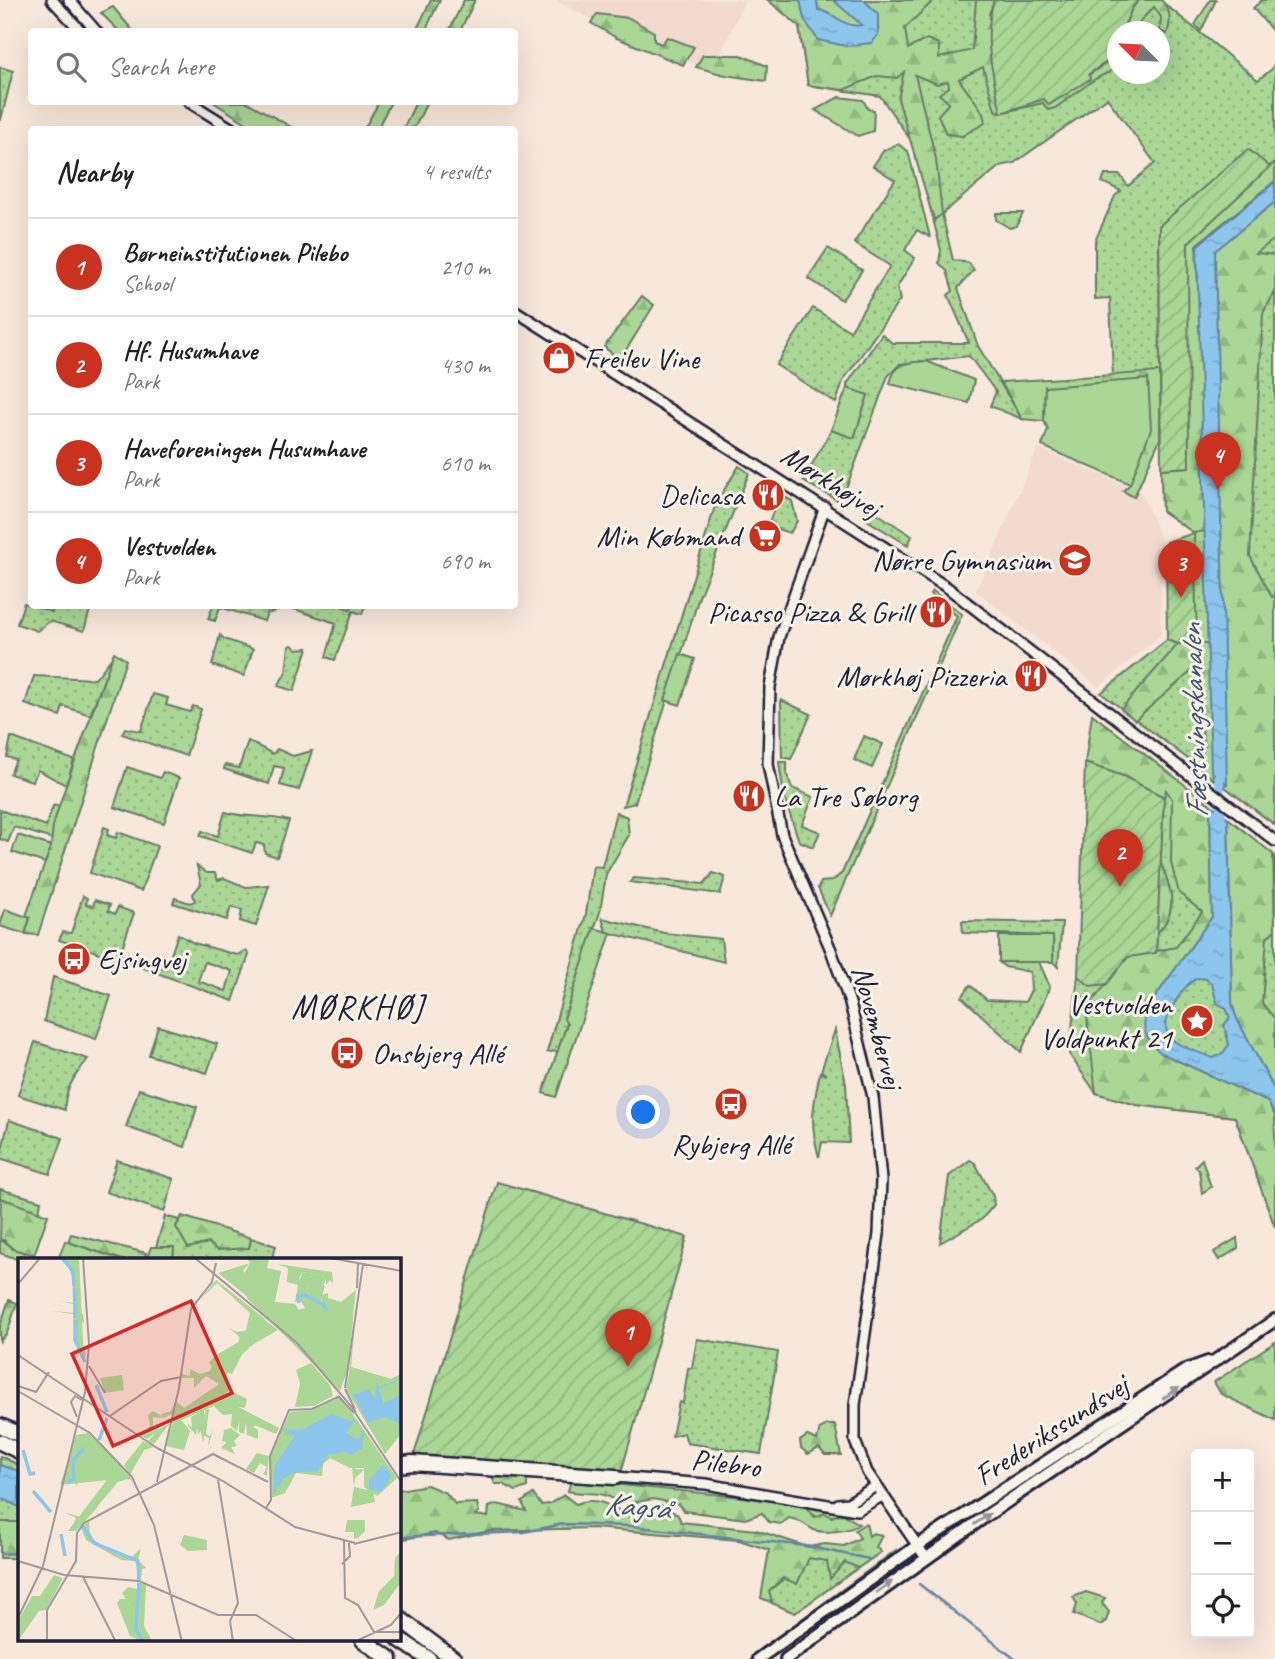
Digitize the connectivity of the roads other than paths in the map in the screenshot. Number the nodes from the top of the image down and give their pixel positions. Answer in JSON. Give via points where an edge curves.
{"nodes":[{"id":1,"x":52,"y":0,"type":"edge"},
{"id":2,"x":69,"y":0,"type":"edge"},
{"id":3,"x":78,"y":28,"type":"edge"},
{"id":4,"x":94,"y":28,"type":"edge"},
{"id":5,"x":194,"y":105,"type":"edge"},
{"id":6,"x":228,"y":126,"type":"edge"},
{"id":7,"x":518,"y":313,"type":"edge"},
{"id":8,"x":825,"y":507,"type":"junction"},
{"id":9,"x":1275,"y":841,"type":"edge"},
{"id":10,"x":1275,"y":1320,"type":"edge"},
{"id":11,"x":1214,"y":1360,"type":"junction"},
{"id":12,"x":0,"y":1423,"type":"edge"},
{"id":13,"x":18,"y":1426,"type":"edge"},
{"id":14,"x":18,"y":1433,"type":"edge"},
{"id":15,"x":0,"y":1442,"type":"edge"},
{"id":16,"x":18,"y":1451,"type":"edge"},
{"id":17,"x":401,"y":1465,"type":"edge"},
{"id":18,"x":428,"y":1465,"type":"junction"},
{"id":19,"x":401,"y":1473,"type":"edge"},
{"id":20,"x":615,"y":1477,"type":"joint"},
{"id":21,"x":876,"y":1486,"type":"junction"},
{"id":22,"x":882,"y":1496,"type":"junction"},
{"id":23,"x":829,"y":1504,"type":"junction"},
{"id":24,"x":917,"y":1546,"type":"junction"},
{"id":25,"x":926,"y":1558,"type":"junction"},
{"id":26,"x":401,"y":1619,"type":"edge"},
{"id":27,"x":401,"y":1640,"type":"edge"},
{"id":28,"x":366,"y":1642,"type":"edge"},
{"id":29,"x":390,"y":1659,"type":"edge"},
{"id":30,"x":429,"y":1659,"type":"edge"},
{"id":31,"x":454,"y":1659,"type":"edge"},
{"id":32,"x":758,"y":1659,"type":"edge"},
{"id":33,"x":786,"y":1659,"type":"edge"}],
"edges":[{"from":1,"to":3,"type":"street"},
{"from":2,"to":4,"type":"street"},
{"from":5,"to":6,"type":"street"},
{"from":7,"to":8,"type":"street","name":"Mørkhøjvej"},
{"from":8,"to":9,"type":"street","name":"Mørkhøjvej","via":[[948,588]]},
{"from":8,"to":21,"type":"street","name":"Novembervej","via":[[779,637],[769,688],[768,764],[782,835],[847,993],[873,1097],[881,1180],[879,1234],[854,1424],[861,1458]]},
{"from":10,"to":11,"type":"main road","name":"Frederikssundsvej"},
{"from":11,"to":24,"type":"main road","name":"Frederikssundsvej","via":[[1186,1370]]},
{"from":25,"to":11,"type":"main road","name":"Frederikssundsvej","one_way":true},
{"from":12,"to":13,"type":"highway"},
{"from":12,"to":14,"type":"highway"},
{"from":15,"to":16,"type":"highway"},
{"from":17,"to":18,"type":"highway"},
{"from":18,"to":19,"type":"highway"},
{"from":18,"to":20,"type":"highway"},
{"from":20,"to":23,"type":"street","name":"Pilebro","via":[[706,1484]]},
{"from":21,"to":22,"type":"street","name":"Novembervej"},
{"from":21,"to":23,"type":"street","name":"Pilebro","via":[[848,1503]]},
{"from":22,"to":23,"type":"street","name":"Pilebro","via":[[857,1510]]},
{"from":22,"to":24,"type":"street","name":"Novembervej"},
{"from":24,"to":25,"type":"street","name":"Novembervej"},
{"from":24,"to":32,"type":"main road","name":"Frederikssundsvej"},
{"from":33,"to":25,"type":"main road","name":"Frederikssundsvej","one_way":true},
{"from":26,"to":31,"type":"highway"},
{"from":27,"to":30,"type":"highway"},
{"from":28,"to":29,"type":"highway"}]}
